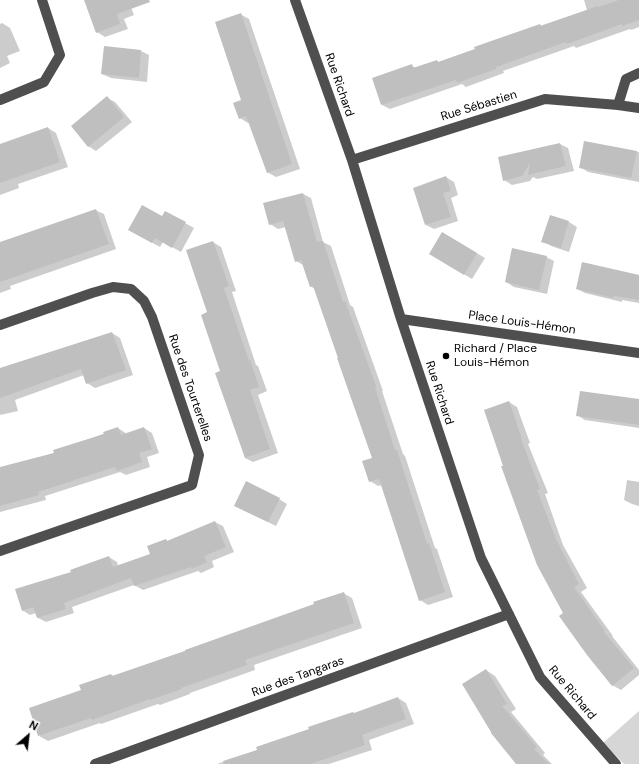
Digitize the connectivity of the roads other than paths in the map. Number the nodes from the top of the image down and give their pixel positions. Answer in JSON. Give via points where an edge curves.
{"nodes":[{"id":1,"x":42,"y":0,"type":"edge"},
{"id":2,"x":295,"y":0,"type":"edge"},
{"id":3,"x":639,"y":73,"type":"edge"},
{"id":4,"x":0,"y":100,"type":"edge"},
{"id":5,"x":618,"y":104,"type":"junction"},
{"id":6,"x":639,"y":108,"type":"edge"},
{"id":7,"x":352,"y":160,"type":"junction"},
{"id":8,"x":401,"y":319,"type":"junction"},
{"id":9,"x":0,"y":325,"type":"edge"},
{"id":10,"x":639,"y":353,"type":"edge"},
{"id":11,"x":0,"y":551,"type":"edge"},
{"id":12,"x":509,"y":614,"type":"junction"},
{"id":13,"x":96,"y":764,"type":"edge"},
{"id":14,"x":616,"y":764,"type":"edge"}],
"edges":[{"from":1,"to":4,"type":"street","via":[[60,55],[44,82]]},
{"from":2,"to":7,"type":"street","name":"Rue Richard"},
{"from":3,"to":5,"type":"street","via":[[626,79]]},
{"from":5,"to":6,"type":"street","name":"Rue Sébastien"},
{"from":5,"to":7,"type":"street","name":"Rue Sébastien","via":[[545,99]]},
{"from":7,"to":8,"type":"street","name":"Rue Richard"},
{"from":8,"to":10,"type":"street","name":"Place Louis-Hémon"},
{"from":8,"to":12,"type":"street","name":"Rue Richard","via":[[481,558]]},
{"from":9,"to":11,"type":"street","name":"Rue des Tourterelles","via":[[113,287],[131,289],[144,301],[152,316],[199,455],[192,485]]},
{"from":12,"to":13,"type":"street","name":"Rue des Tangaras"},
{"from":12,"to":14,"type":"street","name":"Rue Richard","via":[[540,677]]}]}
